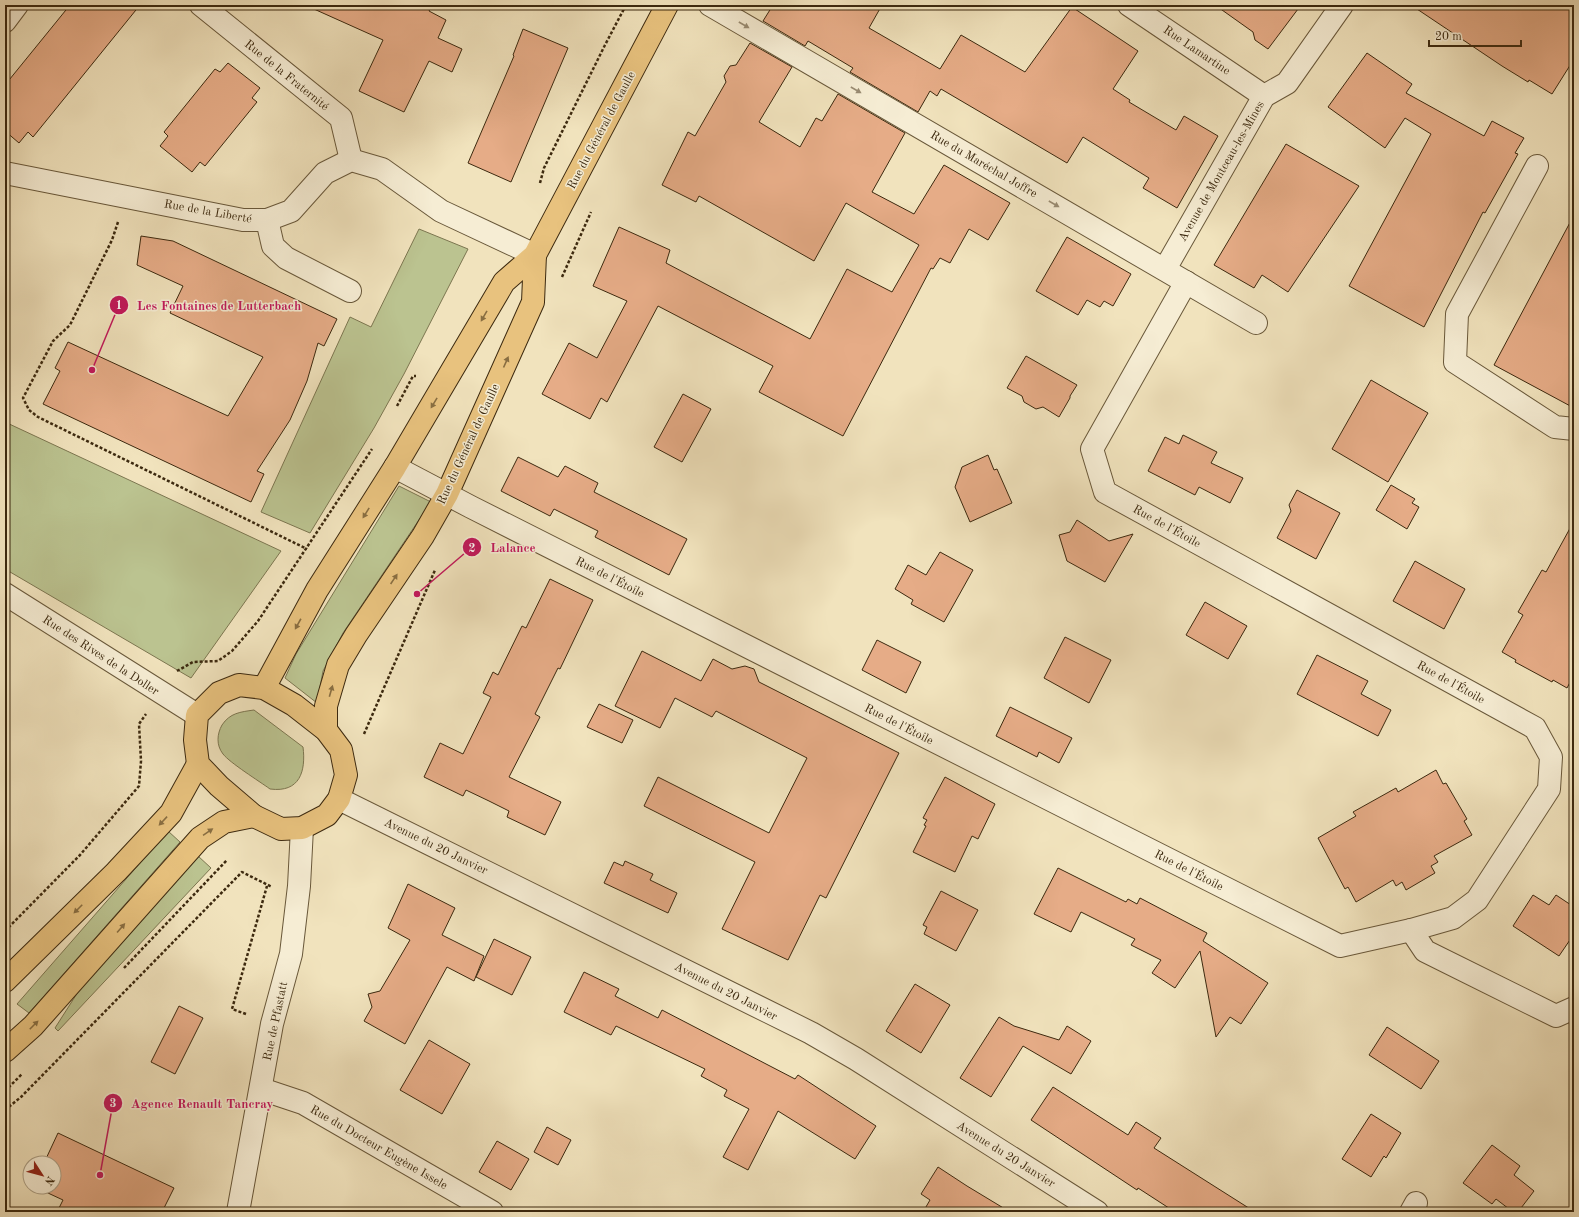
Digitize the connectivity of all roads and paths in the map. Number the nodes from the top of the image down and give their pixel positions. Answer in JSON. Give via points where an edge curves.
{"nodes":[{"id":1,"x":16,"y":5,"type":"edge"},
{"id":2,"x":200,"y":5,"type":"edge"},
{"id":3,"x":626,"y":5,"type":"edge"},
{"id":4,"x":667,"y":5,"type":"edge"},
{"id":5,"x":710,"y":5,"type":"edge"},
{"id":6,"x":1129,"y":5,"type":"edge"},
{"id":7,"x":1342,"y":5,"type":"edge"},
{"id":8,"x":5,"y":21,"type":"edge"},
{"id":9,"x":1264,"y":96,"type":"junction"},
{"id":10,"x":556,"y":146,"type":"dead end"},
{"id":11,"x":351,"y":160,"type":"junction"},
{"id":12,"x":1537,"y":166,"type":"dead end"},
{"id":13,"x":5,"y":173,"type":"edge"},
{"id":14,"x":128,"y":196,"type":"junction"},
{"id":15,"x":594,"y":206,"type":"dead end"},
{"id":16,"x":267,"y":220,"type":"junction"},
{"id":17,"x":535,"y":255,"type":"junction"},
{"id":18,"x":1165,"y":269,"type":"junction"},
{"id":19,"x":562,"y":278,"type":"dead end"},
{"id":20,"x":1186,"y":282,"type":"junction"},
{"id":21,"x":350,"y":291,"type":"dead end"},
{"id":22,"x":1256,"y":323,"type":"dead end"},
{"id":23,"x":413,"y":376,"type":"dead end"},
{"id":24,"x":396,"y":408,"type":"dead end"},
{"id":25,"x":1574,"y":429,"type":"edge"},
{"id":26,"x":374,"y":446,"type":"dead end"},
{"id":27,"x":395,"y":467,"type":"junction"},
{"id":28,"x":447,"y":494,"type":"junction"},
{"id":29,"x":307,"y":549,"type":"junction"},
{"id":30,"x":437,"y":565,"type":"dead end"},
{"id":31,"x":5,"y":594,"type":"edge"},
{"id":32,"x":258,"y":621,"type":"dead end"},
{"id":33,"x":264,"y":688,"type":"junction"},
{"id":34,"x":197,"y":715,"type":"junction"},
{"id":35,"x":326,"y":730,"type":"junction"},
{"id":36,"x":198,"y":764,"type":"junction"},
{"id":37,"x":346,"y":775,"type":"junction"},
{"id":38,"x":139,"y":786,"type":"dead end"},
{"id":39,"x":339,"y":799,"type":"junction"},
{"id":40,"x":254,"y":816,"type":"junction"},
{"id":41,"x":302,"y":828,"type":"junction"},
{"id":42,"x":267,"y":886,"type":"junction"},
{"id":43,"x":298,"y":894,"type":"junction"},
{"id":44,"x":5,"y":930,"type":"edge"},
{"id":45,"x":1410,"y":930,"type":"junction"},
{"id":46,"x":5,"y":981,"type":"edge"},
{"id":47,"x":1574,"y":1008,"type":"edge"},
{"id":48,"x":272,"y":1024,"type":"junction"},
{"id":49,"x":5,"y":1051,"type":"edge"},
{"id":50,"x":261,"y":1089,"type":"junction"},
{"id":51,"x":5,"y":1110,"type":"edge"},
{"id":52,"x":238,"y":1212,"type":"edge"},
{"id":53,"x":492,"y":1212,"type":"edge"},
{"id":54,"x":1097,"y":1212,"type":"edge"}],
"edges":[{"from":1,"to":8,"type":"street"},
{"from":2,"to":11,"type":"street","name":"Rue de la Fraternité","via":[[341,118]]},
{"from":3,"to":10,"type":"path"},
{"from":4,"to":17,"type":"main road","name":"Rue du Général de Gaulle"},
{"from":5,"to":18,"type":"street","name":"Rue du Maréchal Joffre","one_way":true},
{"from":6,"to":9,"type":"street","name":"Rue Lamartine"},
{"from":7,"to":9,"type":"street","name":"Avenue de Montceau-les-Mines","via":[[1287,83]]},
{"from":9,"to":18,"type":"street","name":"Avenue de Montceau-les-Mines"},
{"from":11,"to":16,"type":"street","name":"Rue de la Liberté","via":[[325,173],[291,211]]},
{"from":11,"to":17,"type":"street","via":[[382,169],[441,211]]},
{"from":12,"to":25,"type":"street","via":[[1456,314],[1455,362],[1555,427]]},
{"from":13,"to":14,"type":"street","name":"Rue de la Liberté"},
{"from":14,"to":16,"type":"street","name":"Rue de la Liberté","via":[[243,220]]},
{"from":14,"to":29,"type":"path","via":[[112,240],[70,325],[53,341],[23,398],[29,410],[38,417]]},
{"from":15,"to":19,"type":"path"},
{"from":16,"to":21,"type":"street","via":[[273,246],[286,258]]},
{"from":17,"to":27,"type":"main road","name":"Rue du Général de Gaulle","one_way":true,"via":[[504,282]]},
{"from":28,"to":17,"type":"main road","name":"Rue du Général de Gaulle","one_way":true,"via":[[533,302]]},
{"from":18,"to":20,"type":"street","name":"Rue du Maréchal Joffre"},
{"from":20,"to":22,"type":"street","name":"Rue du Maréchal Joffre"},
{"from":20,"to":45,"type":"street","name":"Rue de l'Étoile","via":[[1092,448],[1105,492],[1535,728],[1551,757],[1549,789],[1477,900],[1453,918]]},
{"from":23,"to":24,"type":"path"},
{"from":26,"to":29,"type":"path"},
{"from":27,"to":28,"type":"street","name":"Rue de l'Étoile"},
{"from":27,"to":33,"type":"main road","name":"Rue du Général de Gaulle","one_way":true,"via":[[317,590]]},
{"from":35,"to":28,"type":"main road","name":"Rue du Général de Gaulle","one_way":true,"via":[[326,706],[338,665],[423,536]]},
{"from":28,"to":45,"type":"street","name":"Rue de l'Étoile","via":[[1340,946]]},
{"from":29,"to":32,"type":"path"},
{"from":30,"to":37,"type":"path"},
{"from":31,"to":34,"type":"street","name":"Rue des Rives de la Doller"},
{"from":33,"to":34,"type":"main road","via":[[239,685],[219,693]]},
{"from":33,"to":35,"type":"main road","via":[[294,705]]},
{"from":34,"to":36,"type":"main road","via":[[195,740]]},
{"from":35,"to":37,"type":"main road","via":[[341,750]]},
{"from":36,"to":40,"type":"main road"},
{"from":36,"to":46,"type":"main road","one_way":true,"via":[[171,813],[116,872]]},
{"from":37,"to":39,"type":"main road"},
{"from":38,"to":44,"type":"path","via":[[80,855]]},
{"from":39,"to":41,"type":"main road","via":[[327,815]]},
{"from":39,"to":54,"type":"street","name":"Avenue du 20 Janvier","via":[[811,1033]]},
{"from":40,"to":41,"type":"main road","via":[[281,828]]},
{"from":49,"to":40,"type":"main road","one_way":true,"via":[[33,1026],[200,838],[224,822]]},
{"from":41,"to":43,"type":"street","name":"Rue de Pfastatt"},
{"from":42,"to":43,"type":"path"},
{"from":42,"to":48,"type":"path","via":[[232,1009]]},
{"from":42,"to":51,"type":"path","via":[[242,872],[21,1097]]},
{"from":43,"to":48,"type":"street","name":"Rue de Pfastatt","via":[[291,954]]},
{"from":45,"to":47,"type":"street","via":[[1425,951],[1556,1016]]},
{"from":48,"to":50,"type":"street","name":"Rue de Pfastatt"},
{"from":50,"to":52,"type":"street","name":"Rue de Pfastatt"},
{"from":50,"to":53,"type":"street","name":"Rue du Docteur Eugène Issele","via":[[303,1104]]}]}
